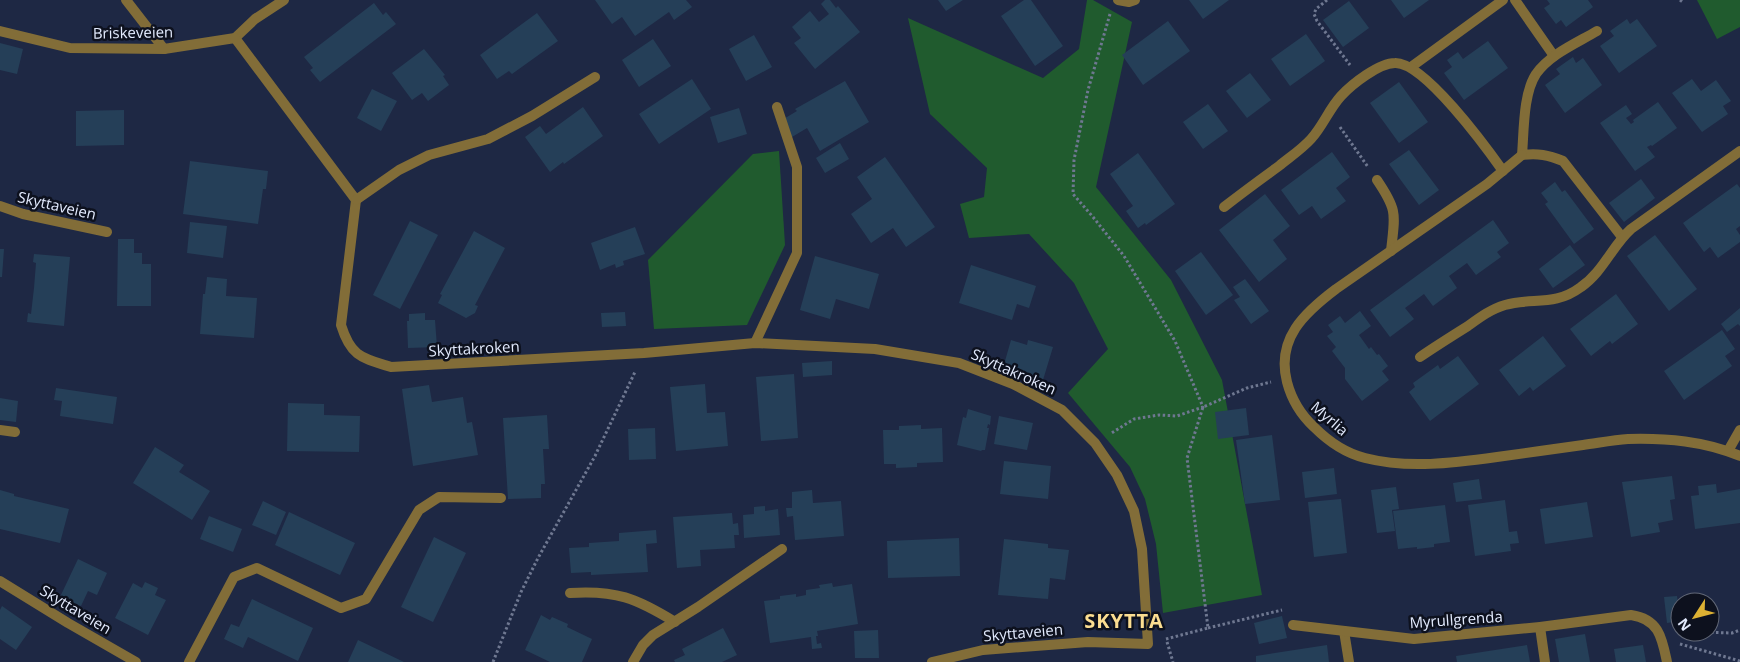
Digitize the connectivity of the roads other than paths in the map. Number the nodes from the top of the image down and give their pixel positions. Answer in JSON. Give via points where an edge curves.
{"nodes":[{"id":1,"x":126,"y":0,"type":"edge"},
{"id":2,"x":284,"y":0,"type":"edge"},
{"id":3,"x":1118,"y":0,"type":"edge"},
{"id":4,"x":1135,"y":0,"type":"edge"},
{"id":5,"x":1503,"y":0,"type":"edge"},
{"id":6,"x":1515,"y":0,"type":"edge"},
{"id":7,"x":0,"y":31,"type":"edge"},
{"id":8,"x":1597,"y":31,"type":"dead end"},
{"id":9,"x":235,"y":38,"type":"junction"},
{"id":10,"x":164,"y":49,"type":"junction"},
{"id":11,"x":1554,"y":56,"type":"junction"},
{"id":12,"x":1412,"y":67,"type":"junction"},
{"id":13,"x":595,"y":78,"type":"dead end"},
{"id":14,"x":778,"y":107,"type":"dead end"},
{"id":15,"x":1740,"y":151,"type":"edge"},
{"id":16,"x":1522,"y":155,"type":"junction"},
{"id":17,"x":1503,"y":170,"type":"junction"},
{"id":18,"x":1376,"y":180,"type":"road end"},
{"id":19,"x":356,"y":200,"type":"junction"},
{"id":20,"x":0,"y":206,"type":"edge"},
{"id":21,"x":1224,"y":207,"type":"dead end"},
{"id":22,"x":107,"y":232,"type":"dead end"},
{"id":23,"x":1622,"y":237,"type":"junction"},
{"id":24,"x":1391,"y":250,"type":"junction"},
{"id":25,"x":755,"y":343,"type":"junction"},
{"id":26,"x":1420,"y":357,"type":"dead end"},
{"id":27,"x":0,"y":430,"type":"edge"},
{"id":28,"x":1740,"y":430,"type":"edge"},
{"id":29,"x":15,"y":432,"type":"dead end"},
{"id":30,"x":1728,"y":451,"type":"junction"},
{"id":31,"x":1740,"y":456,"type":"edge"},
{"id":32,"x":501,"y":498,"type":"dead end"},
{"id":33,"x":782,"y":549,"type":"dead end"},
{"id":34,"x":0,"y":581,"type":"edge"},
{"id":35,"x":570,"y":592,"type":"dead end"},
{"id":36,"x":674,"y":622,"type":"junction"},
{"id":37,"x":1293,"y":625,"type":"road end"},
{"id":38,"x":1540,"y":627,"type":"junction"},
{"id":39,"x":1344,"y":631,"type":"junction"},
{"id":40,"x":1148,"y":644,"type":"joint"},
{"id":41,"x":136,"y":662,"type":"edge"},
{"id":42,"x":189,"y":662,"type":"edge"},
{"id":43,"x":633,"y":662,"type":"edge"},
{"id":44,"x":932,"y":662,"type":"edge"},
{"id":45,"x":1349,"y":662,"type":"edge"},
{"id":46,"x":1545,"y":662,"type":"edge"},
{"id":47,"x":1667,"y":662,"type":"edge"}],
"edges":[{"from":1,"to":10,"type":"street"},
{"from":2,"to":9,"type":"street","via":[[255,19]]},
{"from":3,"to":4,"type":"street"},
{"from":5,"to":12,"type":"street"},
{"from":6,"to":11,"type":"street"},
{"from":7,"to":10,"type":"street","name":"Briskeveien","via":[[70,48]]},
{"from":8,"to":11,"type":"street"},
{"from":9,"to":10,"type":"street","name":"Briskeveien"},
{"from":9,"to":19,"type":"street"},
{"from":11,"to":16,"type":"street","via":[[1532,81]]},
{"from":12,"to":17,"type":"street","via":[[1464,120]]},
{"from":12,"to":21,"type":"street","via":[[1394,62],[1361,79],[1341,96],[1302,148]]},
{"from":13,"to":19,"type":"street","via":[[488,139],[429,155],[399,170]]},
{"from":14,"to":25,"type":"street","via":[[797,167],[797,253]]},
{"from":15,"to":23,"type":"street"},
{"from":16,"to":17,"type":"street","name":"Myrlia"},
{"from":16,"to":23,"type":"street","via":[[1538,153],[1563,161]]},
{"from":17,"to":24,"type":"street","name":"Myrlia"},
{"from":18,"to":24,"type":"street","via":[[1393,206]]},
{"from":19,"to":25,"type":"street","name":"Skyttakroken","via":[[341,325],[347,343],[364,359],[391,368]]},
{"from":20,"to":22,"type":"street","name":"Skyttaveien"},
{"from":23,"to":26,"type":"street","via":[[1602,266],[1577,290],[1550,301],[1504,305]]},
{"from":24,"to":30,"type":"street","name":"Myrlia","via":[[1322,300],[1302,319],[1288,341],[1284,365],[1294,402],[1301,414],[1333,444],[1364,458],[1429,464],[1626,440],[1682,440]]},
{"from":25,"to":40,"type":"street","name":"Skyttakroken","via":[[875,349],[959,363],[1013,384],[1062,410],[1095,443],[1117,475],[1134,511],[1142,549]]},
{"from":27,"to":29,"type":"street"},
{"from":28,"to":30,"type":"street"},
{"from":30,"to":31,"type":"street","name":"Myrlia"},
{"from":32,"to":42,"type":"street","via":[[439,497],[419,510],[366,599],[340,608],[257,568],[234,577]]},
{"from":33,"to":36,"type":"street"},
{"from":34,"to":41,"type":"street","name":"Skyttaveien"},
{"from":35,"to":36,"type":"street","via":[[592,591],[628,597]]},
{"from":36,"to":43,"type":"street","via":[[653,635]]},
{"from":37,"to":39,"type":"street","name":"Myrullgrenda"},
{"from":38,"to":39,"type":"street","name":"Myrullgrenda","via":[[1414,640]]},
{"from":38,"to":46,"type":"street"},
{"from":38,"to":47,"type":"street","name":"Myrullgrenda","via":[[1636,616],[1649,620],[1655,626],[1664,644]]},
{"from":39,"to":45,"type":"street"},
{"from":40,"to":44,"type":"street","name":"Skyttaveien","via":[[1088,642],[983,650]]}]}
